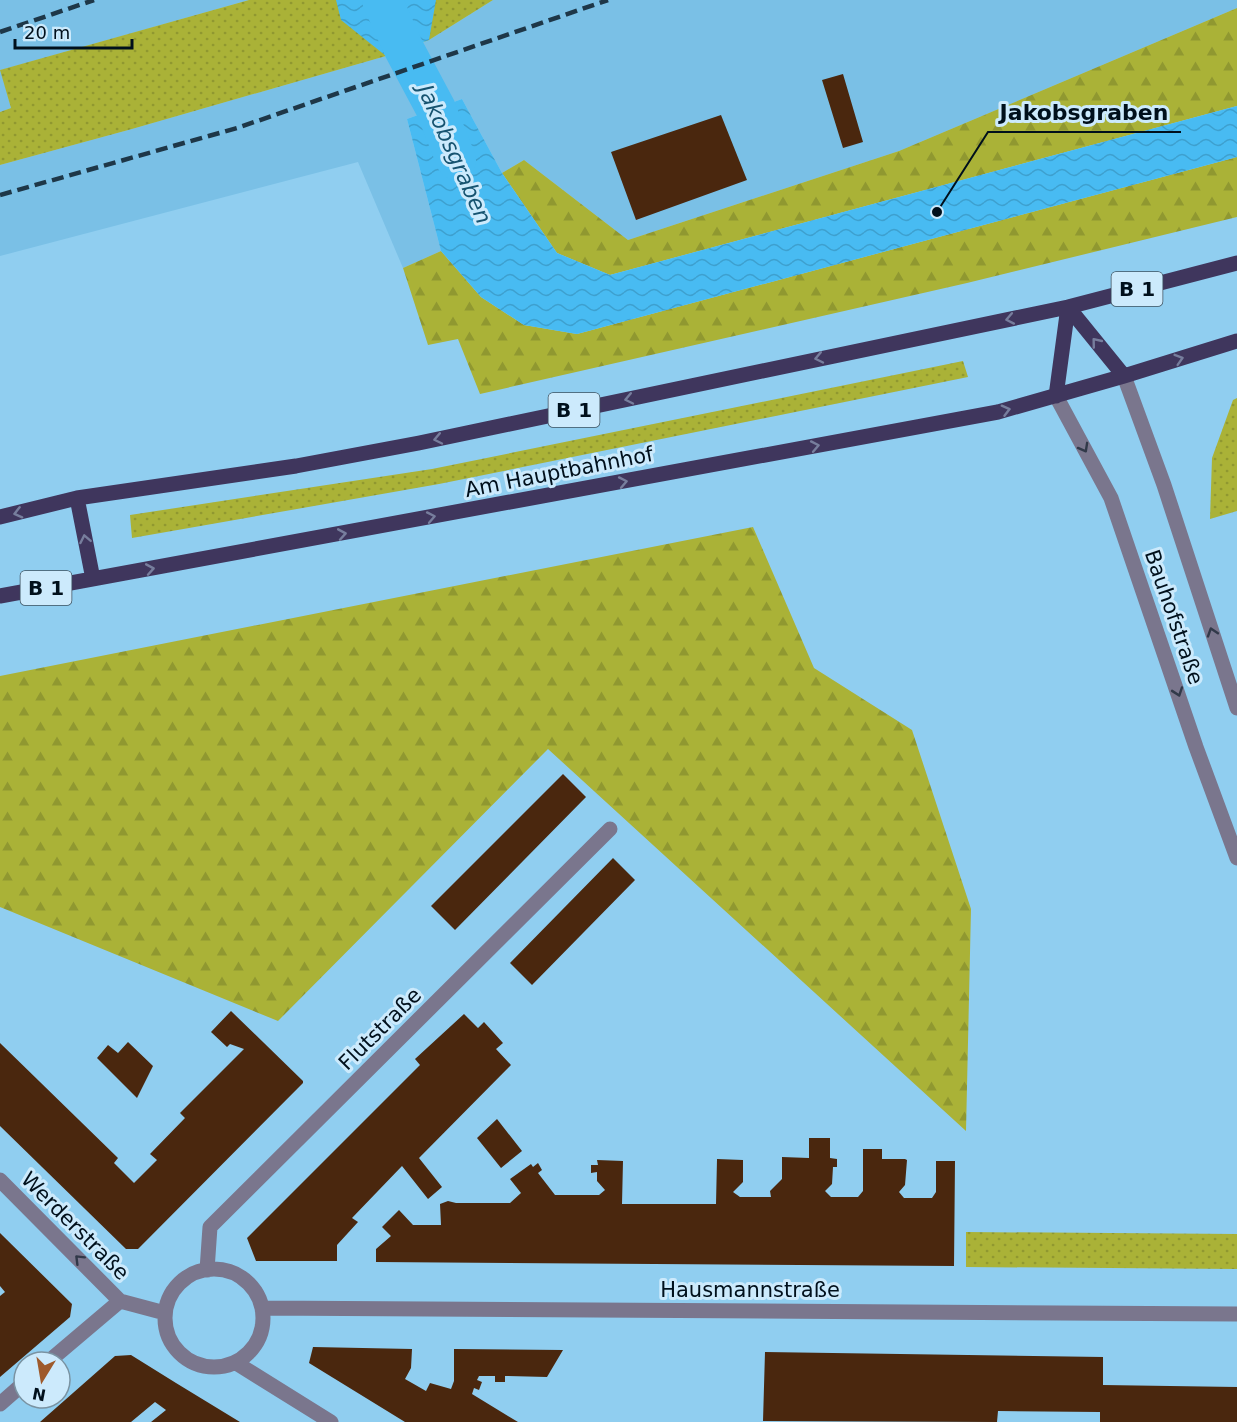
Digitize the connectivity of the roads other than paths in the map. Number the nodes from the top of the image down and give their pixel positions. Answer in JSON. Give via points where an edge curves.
{"nodes":[{"id":1,"x":1237,"y":263,"type":"edge"},
{"id":2,"x":1068,"y":307,"type":"junction"},
{"id":3,"x":1237,"y":340,"type":"edge"},
{"id":4,"x":1124,"y":376,"type":"junction"},
{"id":5,"x":1056,"y":396,"type":"junction"},
{"id":6,"x":77,"y":498,"type":"junction"},
{"id":7,"x":0,"y":517,"type":"edge"},
{"id":8,"x":93,"y":579,"type":"junction"},
{"id":9,"x":0,"y":596,"type":"edge"},
{"id":10,"x":1237,"y":708,"type":"edge"},
{"id":11,"x":610,"y":829,"type":"dead end"},
{"id":12,"x":1237,"y":858,"type":"edge"},
{"id":13,"x":0,"y":1180,"type":"edge"},
{"id":14,"x":207,"y":1270,"type":"junction"},
{"id":15,"x":120,"y":1301,"type":"junction"},
{"id":16,"x":262,"y":1308,"type":"junction"},
{"id":17,"x":165,"y":1313,"type":"junction"},
{"id":18,"x":1237,"y":1314,"type":"edge"},
{"id":19,"x":62,"y":1350,"type":"edge"},
{"id":20,"x":236,"y":1363,"type":"junction"},
{"id":21,"x":12,"y":1394,"type":"edge"},
{"id":22,"x":0,"y":1404,"type":"edge"},
{"id":23,"x":331,"y":1422,"type":"edge"}],
"edges":[{"from":1,"to":2,"type":"main road","number":"B 1"},
{"from":4,"to":2,"type":"main road","one_way":true},
{"from":2,"to":5,"type":"main road"},
{"from":2,"to":6,"type":"main road","number":"B 1","one_way":true,"via":[[419,443],[296,466]]},
{"from":4,"to":3,"type":"main road","number":"B 1","one_way":true},
{"from":4,"to":5,"type":"main road","name":"Am Hauptbahnhof","number":"B 1"},
{"from":10,"to":4,"type":"street","name":"Bauhofstraße","one_way":true},
{"from":8,"to":5,"type":"main road","name":"Am Hauptbahnhof","number":"B 1","one_way":true,"via":[[998,412]]},
{"from":5,"to":12,"type":"street","name":"Bauhofstraße","one_way":true,"via":[[1111,498]]},
{"from":6,"to":7,"type":"main road","number":"B 1","one_way":true},
{"from":8,"to":6,"type":"main road","one_way":true},
{"from":8,"to":9,"type":"main road","name":"Am Hauptbahnhof","number":"B 1"},
{"from":11,"to":14,"type":"street","name":"Flutstraße","via":[[210,1227]]},
{"from":15,"to":13,"type":"street","name":"Werderstraße","one_way":true},
{"from":14,"to":16,"type":"street","via":[[236,1274],[248,1282]]},
{"from":14,"to":17,"type":"street","via":[[177,1286]]},
{"from":15,"to":17,"type":"street"},
{"from":15,"to":19,"type":"street"},
{"from":16,"to":18,"type":"street","name":"Hausmannstraße"},
{"from":16,"to":20,"type":"street","via":[[259,1340]]},
{"from":17,"to":20,"type":"street","via":[[171,1342],[180,1354],[207,1367]]},
{"from":20,"to":23,"type":"street"},
{"from":21,"to":22,"type":"street"}]}
